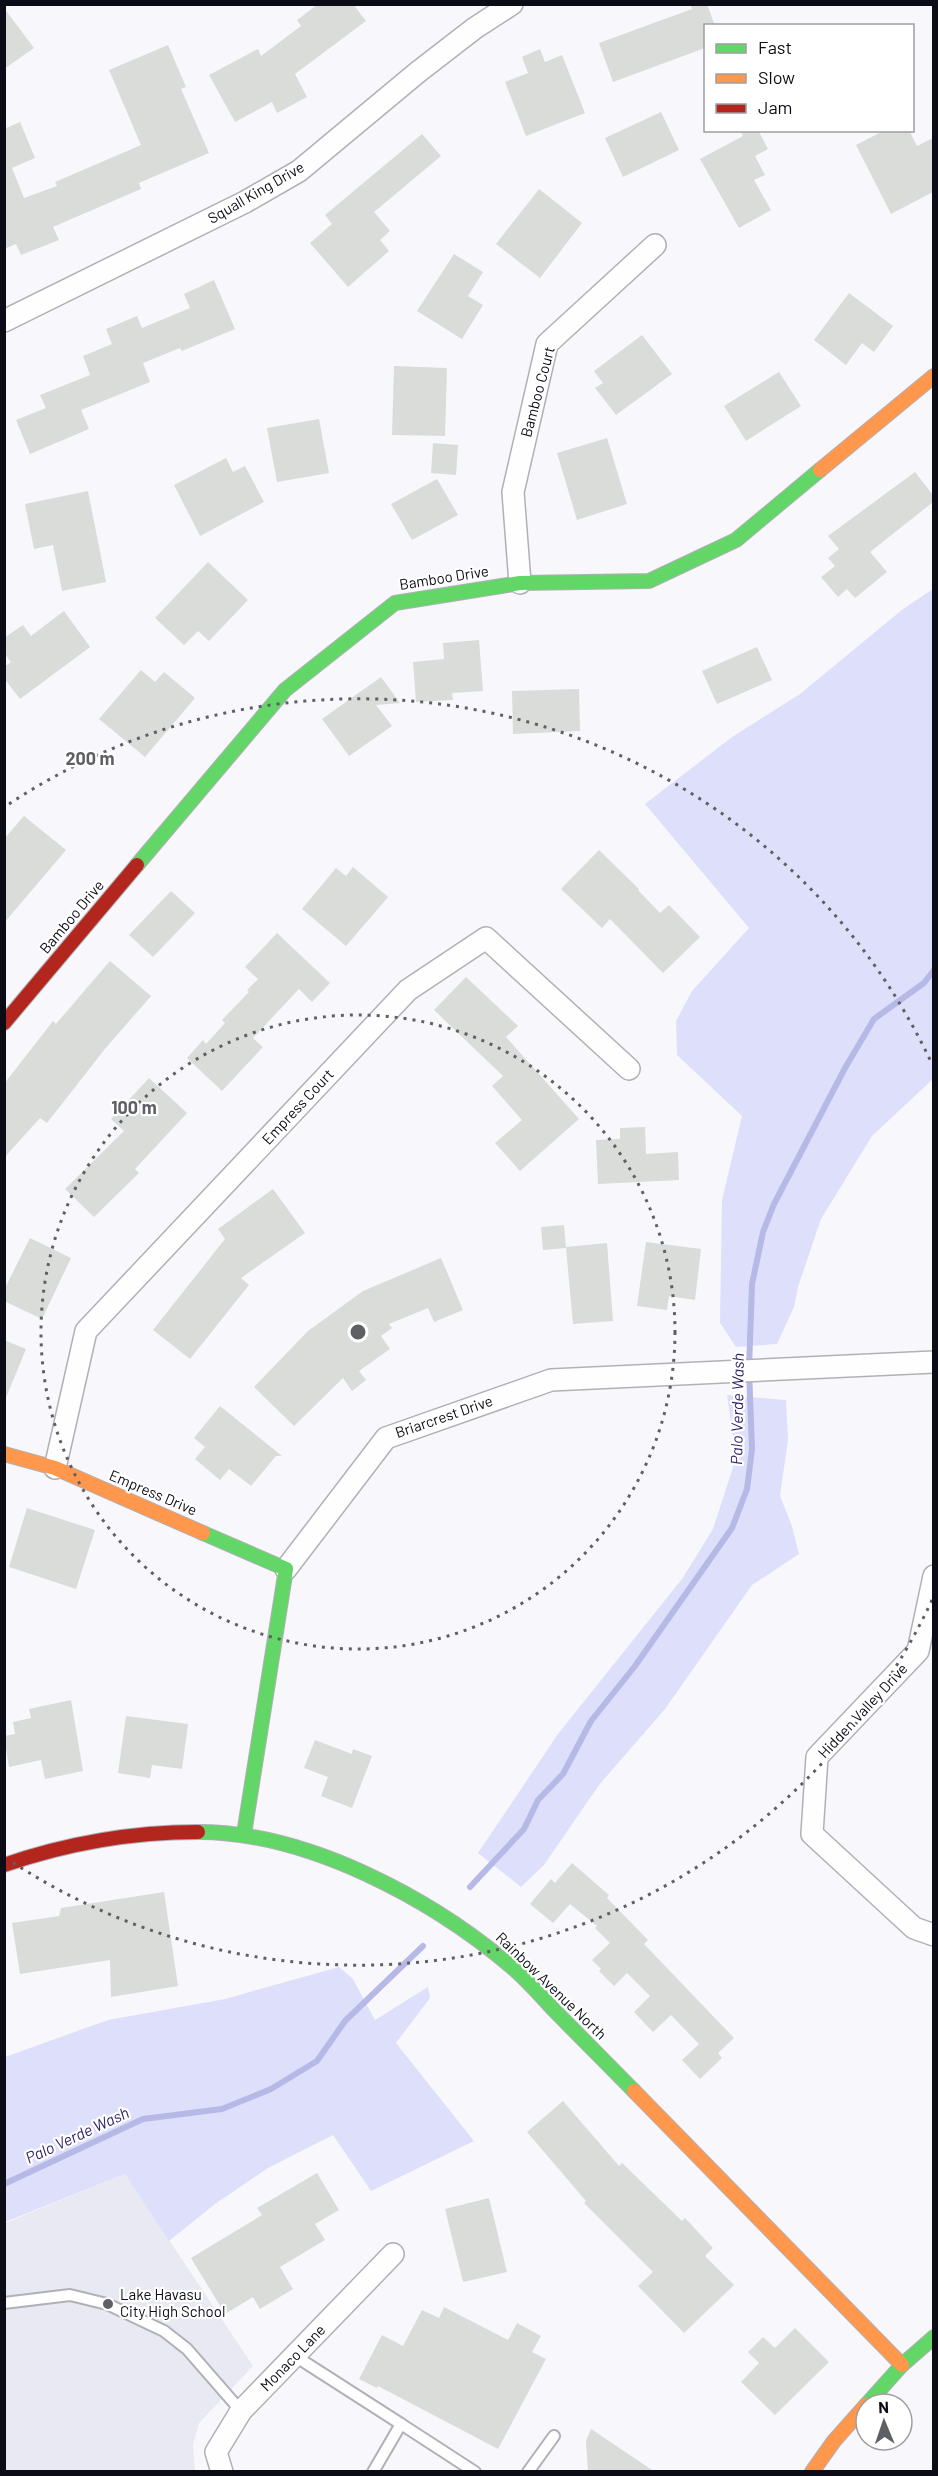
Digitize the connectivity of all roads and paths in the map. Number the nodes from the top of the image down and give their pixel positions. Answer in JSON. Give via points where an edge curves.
{"nodes":[{"id":1,"x":512,"y":4,"type":"edge"},
{"id":2,"x":655,"y":245,"type":"dead end"},
{"id":3,"x":4,"y":321,"type":"edge"},
{"id":4,"x":933,"y":376,"type":"edge"},
{"id":5,"x":520,"y":583,"type":"junction"},
{"id":6,"x":4,"y":1023,"type":"edge"},
{"id":7,"x":628,"y":1069,"type":"dead end"},
{"id":8,"x":933,"y":1362,"type":"edge"},
{"id":9,"x":4,"y":1454,"type":"edge"},
{"id":10,"x":55,"y":1468,"type":"junction"},
{"id":11,"x":286,"y":1569,"type":"junction"},
{"id":12,"x":933,"y":1576,"type":"edge"},
{"id":13,"x":244,"y":1834,"type":"junction"},
{"id":14,"x":4,"y":1865,"type":"edge"},
{"id":15,"x":933,"y":1935,"type":"edge"},
{"id":16,"x":393,"y":2254,"type":"dead end"},
{"id":17,"x":4,"y":2303,"type":"edge"},
{"id":18,"x":933,"y":2337,"type":"edge"},
{"id":19,"x":295,"y":2356,"type":"junction"},
{"id":20,"x":902,"y":2365,"type":"junction"},
{"id":21,"x":878,"y":2392,"type":"edge"},
{"id":22,"x":242,"y":2411,"type":"junction"},
{"id":23,"x":854,"y":2419,"type":"edge"},
{"id":24,"x":401,"y":2424,"type":"junction"},
{"id":25,"x":554,"y":2436,"type":"dead end"},
{"id":26,"x":222,"y":2472,"type":"edge"},
{"id":27,"x":373,"y":2472,"type":"edge"},
{"id":28,"x":476,"y":2472,"type":"edge"},
{"id":29,"x":528,"y":2472,"type":"edge"},
{"id":30,"x":812,"y":2472,"type":"edge"}],
"edges":[{"from":1,"to":3,"type":"street","name":"Squall King Drive","via":[[418,72],[298,171],[245,202]]},
{"from":2,"to":5,"type":"street","name":"Bamboo Court","via":[[547,344],[513,492]]},
{"from":4,"to":5,"type":"street","name":"Bamboo Drive","via":[[736,540],[649,581]]},
{"from":5,"to":6,"type":"street","name":"Bamboo Drive","via":[[395,603],[285,690]]},
{"from":7,"to":10,"type":"street","name":"Empress Court","via":[[486,938],[408,990],[86,1331]]},
{"from":8,"to":11,"type":"street","name":"Briarcrest Drive","via":[[551,1380],[386,1437]]},
{"from":9,"to":10,"type":"street","name":"Empress Drive"},
{"from":10,"to":11,"type":"street","name":"Empress Drive"},
{"from":11,"to":13,"type":"street","name":"Briarcrest Drive"},
{"from":12,"to":15,"type":"street","name":"Hidden Valley Drive","via":[[918,1651],[817,1758],[812,1834],[914,1928]]},
{"from":13,"to":14,"type":"street","name":"Rainbow Avenue North","via":[[118,1836],[83,1841]]},
{"from":13,"to":20,"type":"street","name":"Rainbow Avenue North","via":[[326,1857],[370,1875],[482,1942],[515,1970]]},
{"from":16,"to":19,"type":"street","name":"Monaco Lane"},
{"from":17,"to":22,"type":"lane","via":[[70,2295],[107,2304],[164,2331],[187,2349]]},
{"from":18,"to":20,"type":"street"},
{"from":19,"to":22,"type":"street","name":"Monaco Lane"},
{"from":19,"to":24,"type":"lane"},
{"from":20,"to":21,"type":"street"},
{"from":22,"to":26,"type":"street","name":"Monaco Lane","via":[[216,2452]]},
{"from":23,"to":30,"type":"street"},
{"from":24,"to":27,"type":"lane"},
{"from":24,"to":28,"type":"lane"},
{"from":25,"to":29,"type":"lane"}]}
